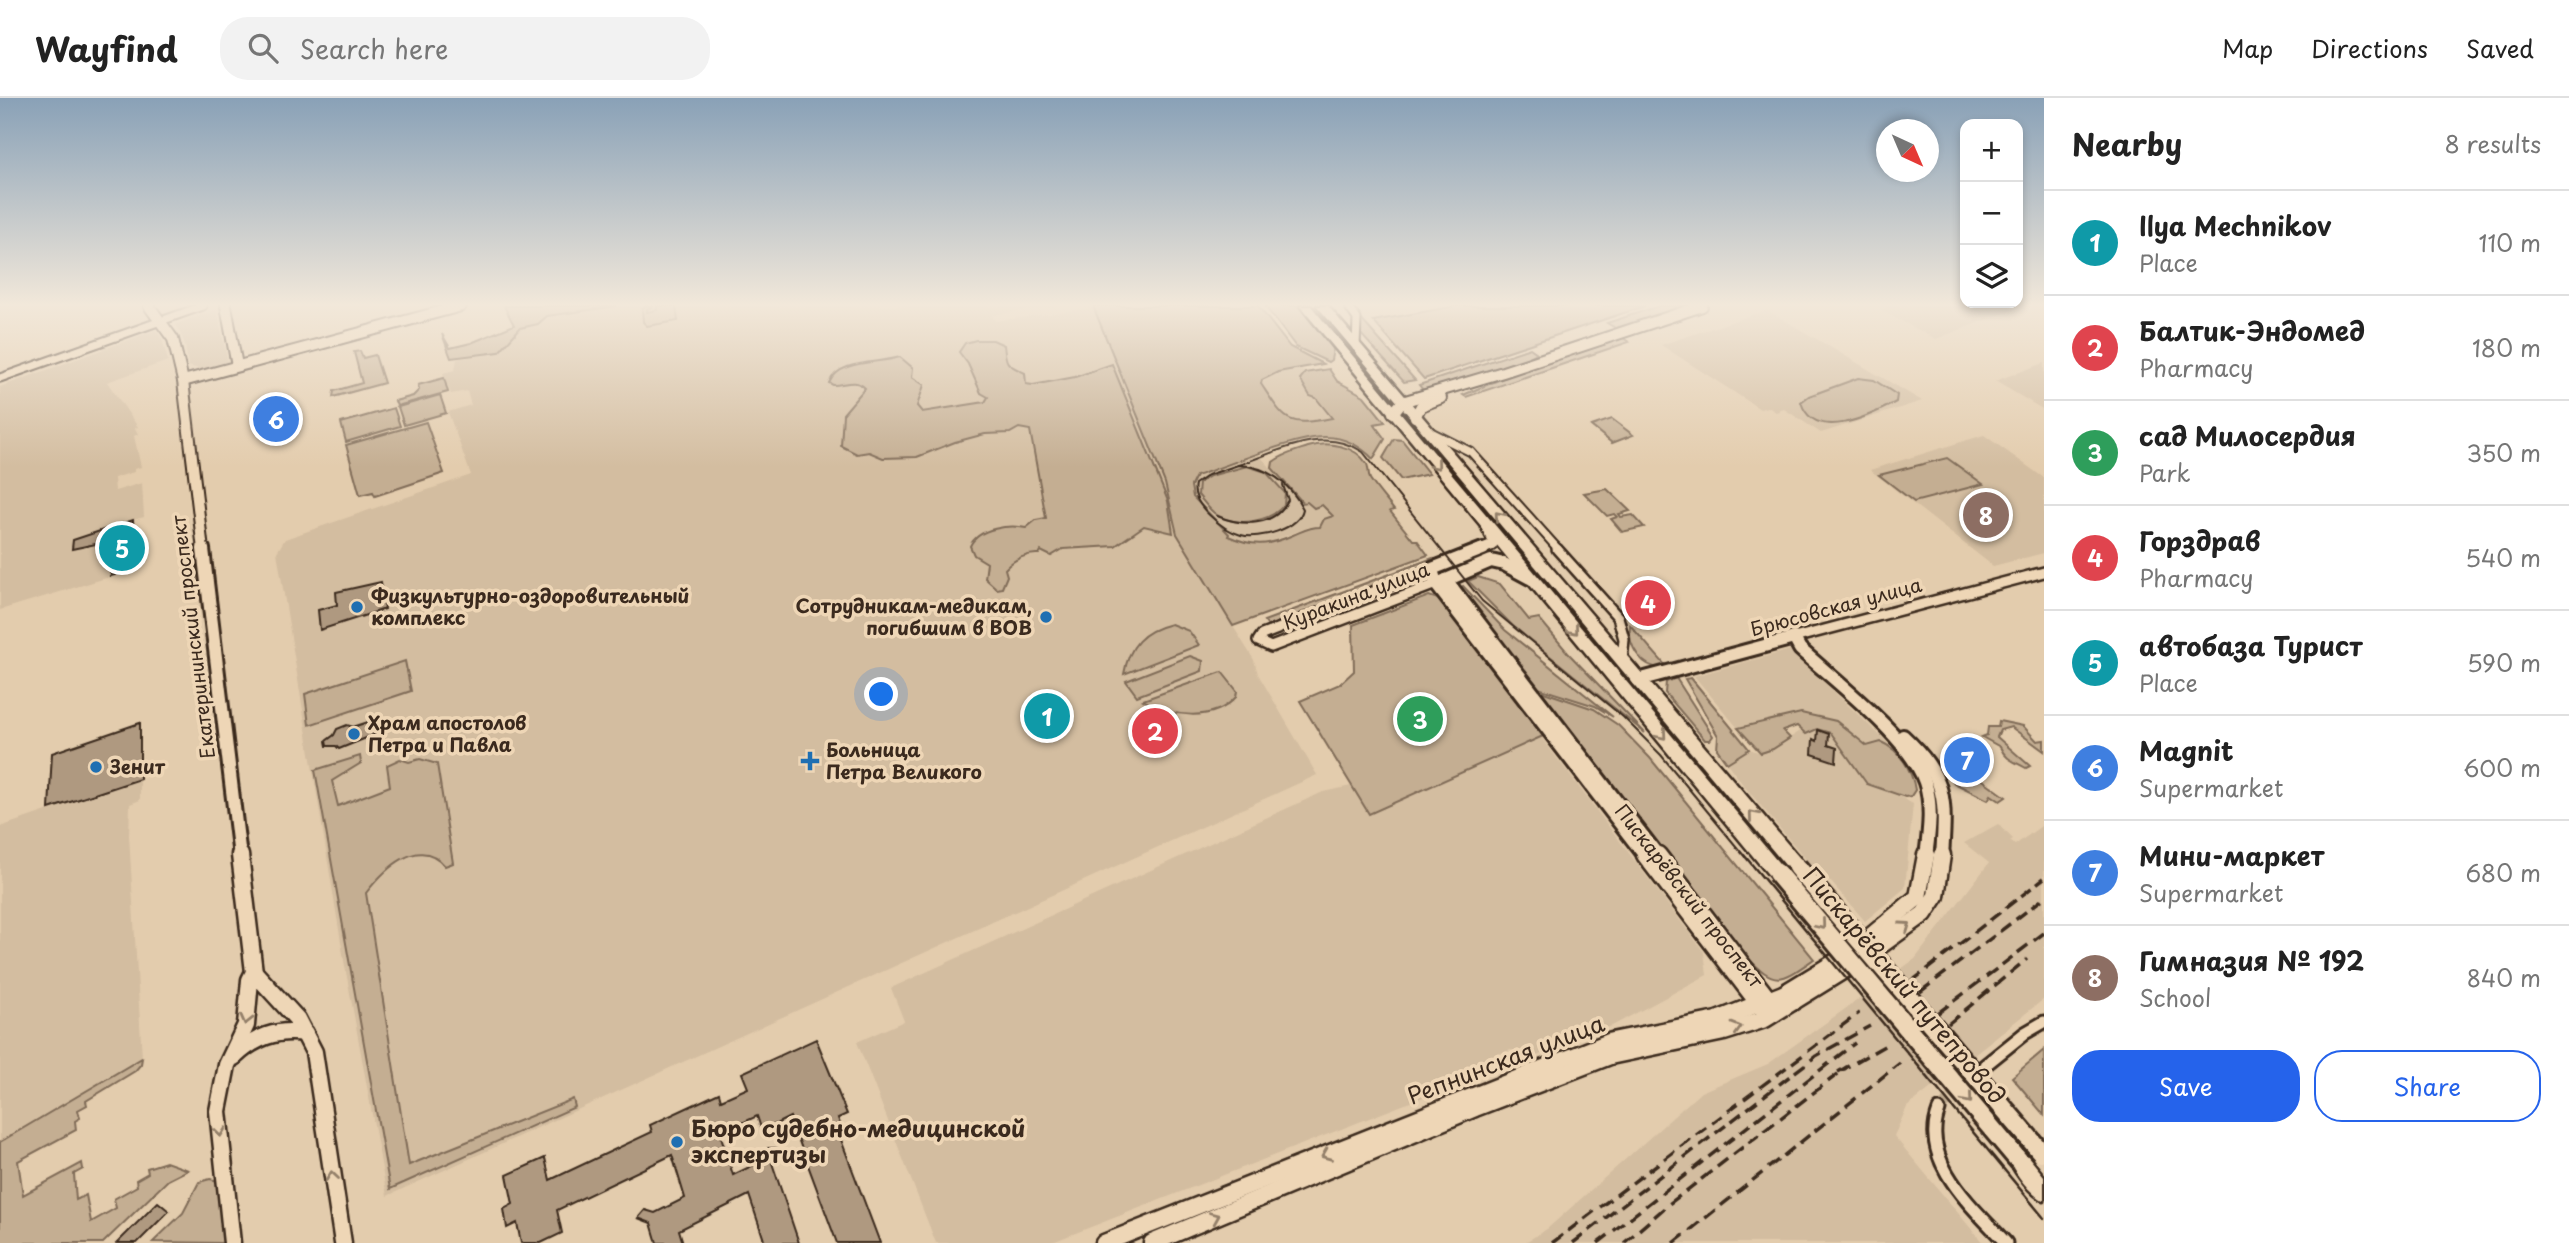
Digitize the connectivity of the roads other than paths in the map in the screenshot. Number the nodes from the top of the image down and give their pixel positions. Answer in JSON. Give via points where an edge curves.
{"nodes":[{"id":1,"x":52,"y":359,"type":"edge"},
{"id":2,"x":178,"y":359,"type":"edge"},
{"id":3,"x":236,"y":359,"type":"edge"},
{"id":4,"x":262,"y":359,"type":"edge"},
{"id":5,"x":1348,"y":359,"type":"edge"},
{"id":6,"x":1366,"y":359,"type":"edge"},
{"id":7,"x":1541,"y":359,"type":"edge"},
{"id":8,"x":237,"y":366,"type":"junction"},
{"id":9,"x":1503,"y":372,"type":"junction"},
{"id":10,"x":0,"y":378,"type":"edge"},
{"id":11,"x":183,"y":381,"type":"junction"},
{"id":12,"x":1402,"y":402,"type":"junction"},
{"id":13,"x":1393,"y":413,"type":"junction"},
{"id":14,"x":1415,"y":417,"type":"junction"},
{"id":15,"x":1425,"y":429,"type":"junction"},
{"id":16,"x":1484,"y":523,"type":"junction"},
{"id":17,"x":1432,"y":569,"type":"junction"},
{"id":18,"x":2044,"y":572,"type":"edge"},
{"id":19,"x":1530,"y":578,"type":"junction"},
{"id":20,"x":1441,"y":582,"type":"junction"},
{"id":21,"x":1794,"y":638,"type":"junction"},
{"id":22,"x":1622,"y":661,"type":"junction"},
{"id":23,"x":1638,"y":680,"type":"junction"},
{"id":24,"x":254,"y":972,"type":"junction"},
{"id":25,"x":1766,"y":1006,"type":"junction"},
{"id":26,"x":2044,"y":1022,"type":"edge"},
{"id":27,"x":305,"y":1032,"type":"junction"},
{"id":28,"x":227,"y":1065,"type":"junction"},
{"id":29,"x":1984,"y":1066,"type":"tunnel mouth"},
{"id":30,"x":1939,"y":1110,"type":"tunnel mouth"},
{"id":31,"x":2043,"y":1153,"type":"edge"},
{"id":32,"x":2044,"y":1191,"type":"edge"},
{"id":33,"x":232,"y":1243,"type":"edge"},
{"id":34,"x":343,"y":1243,"type":"edge"},
{"id":35,"x":1104,"y":1243,"type":"edge"},
{"id":36,"x":1152,"y":1243,"type":"edge"},
{"id":37,"x":2006,"y":1243,"type":"edge"}],
"edges":[{"from":1,"to":10,"type":"street"},
{"from":2,"to":11,"type":"street","name":"Екатерининский проспект"},
{"from":3,"to":8,"type":"street"},
{"from":4,"to":8,"type":"street"},
{"from":5,"to":13,"type":"main road"},
{"from":6,"to":12,"type":"main road"},
{"from":7,"to":9,"type":"street"},
{"from":8,"to":11,"type":"street"},
{"from":9,"to":12,"type":"street"},
{"from":9,"to":14,"type":"street","via":[[1422,406]]},
{"from":11,"to":24,"type":"street","name":"Екатерининский проспект"},
{"from":12,"to":13,"type":"street"},
{"from":12,"to":14,"type":"main road"},
{"from":13,"to":16,"type":"main road","one_way":true},
{"from":14,"to":15,"type":"main road"},
{"from":22,"to":15,"type":"main road","one_way":true},
{"from":15,"to":22,"type":"street","via":[[1471,452],[1618,617],[1626,644]]},
{"from":16,"to":17,"type":"street","name":"Куракина улица","via":[[1492,545]]},
{"from":16,"to":19,"type":"main road"},
{"from":17,"to":20,"type":"street","name":"Пискарёвский проспект"},
{"from":17,"to":20,"type":"street","name":"Куракина улица","via":[[1262,635],[1258,641],[1271,647]]},
{"from":18,"to":21,"type":"street","name":"Брюсовская улица"},
{"from":19,"to":20,"type":"street","name":"Куракина улица","via":[[1491,561]]},
{"from":19,"to":32,"type":"main road","name":"Пискарёвский путепровод","one_way":true,"bridge":true},
{"from":20,"to":25,"type":"street","name":"Пискарёвский проспект"},
{"from":21,"to":23,"type":"street","name":"Брюсовская улица"},
{"from":21,"to":25,"type":"street","name":"Репнинская улица","via":[[1920,752],[1941,785],[1945,807],[1938,888],[1932,906],[1860,960]]},
{"from":22,"to":23,"type":"main road"},
{"from":31,"to":23,"type":"main road","name":"Пискарёвский путепровод","one_way":true,"bridge":true},
{"from":24,"to":27,"type":"street"},
{"from":24,"to":28,"type":"street","name":"Екатерининский проспект","one_way":true,"via":[[246,1025]]},
{"from":25,"to":35,"type":"street","name":"Репнинская улица","one_way":true,"via":[[1612,1041]]},
{"from":36,"to":25,"type":"street","name":"Репнинская улица","one_way":true,"via":[[1475,1108],[1610,1056],[1724,1032]]},
{"from":26,"to":29,"type":"street"},
{"from":27,"to":28,"type":"street","via":[[275,1031],[258,1038]]},
{"from":34,"to":27,"type":"street","one_way":true,"via":[[318,1068]]},
{"from":28,"to":33,"type":"street","name":"Екатерининский проспект","one_way":true,"via":[[218,1111]]},
{"from":30,"to":37,"type":"street","via":[[1935,1148],[1943,1167]]}]}
